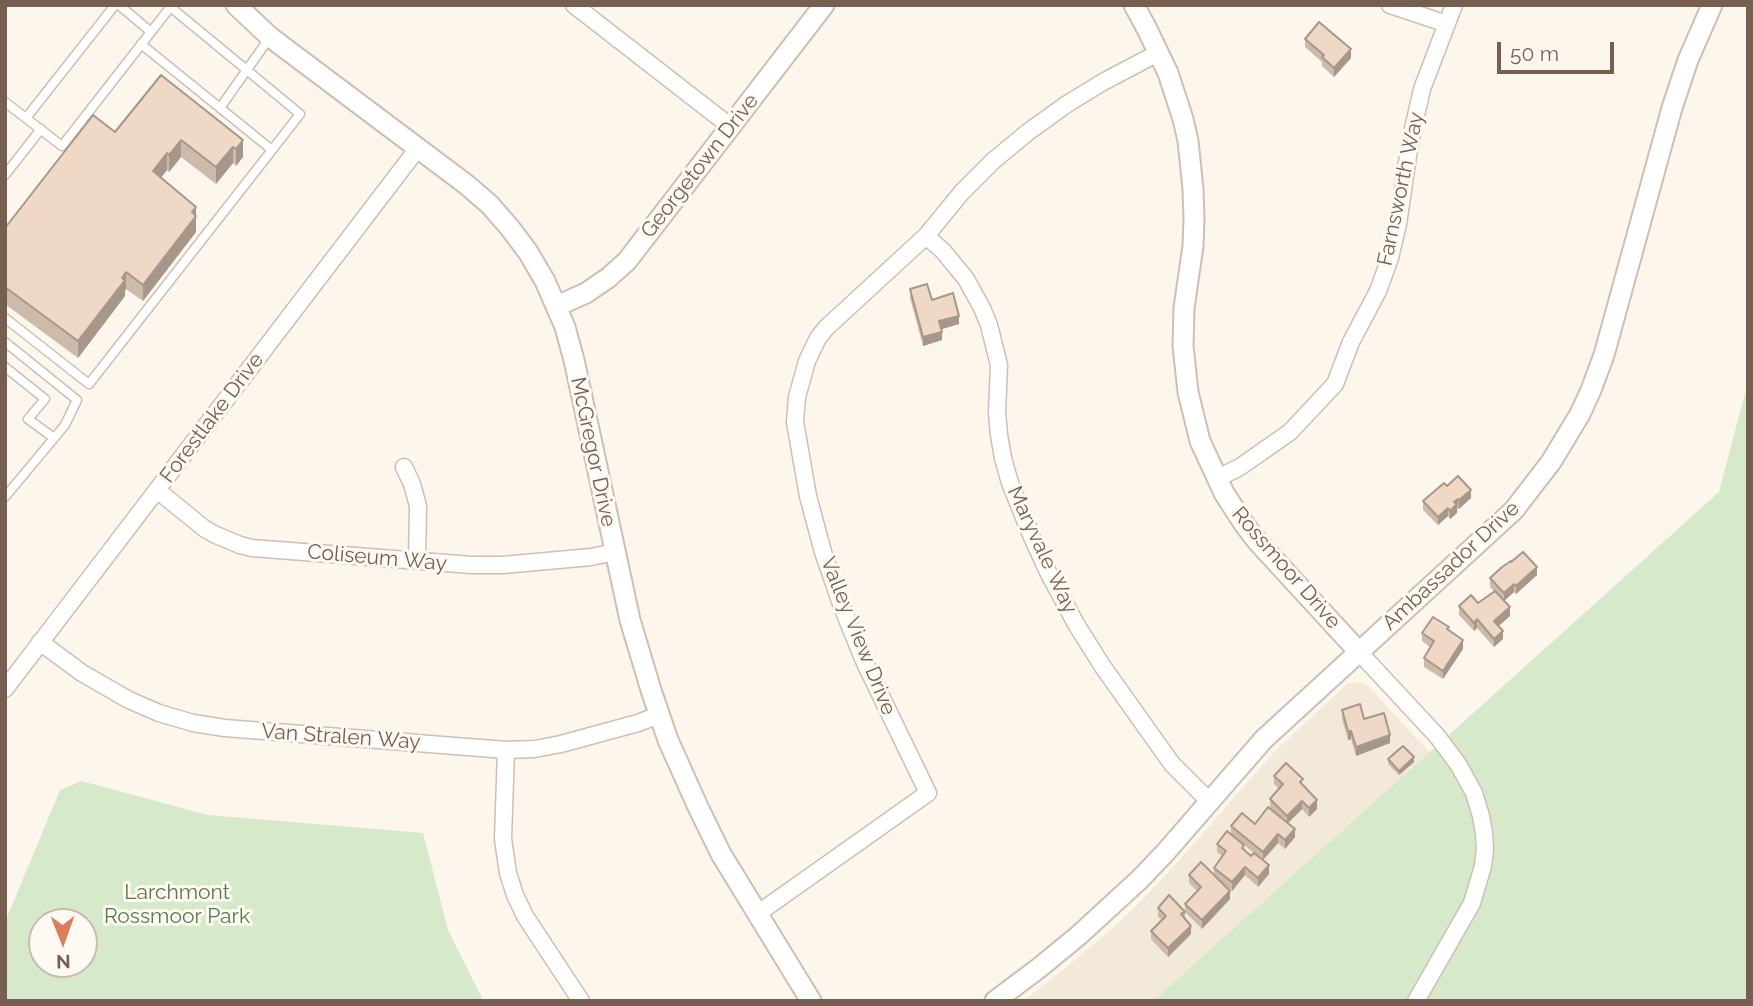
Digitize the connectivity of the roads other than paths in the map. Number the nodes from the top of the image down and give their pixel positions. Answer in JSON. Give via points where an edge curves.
{"nodes":[{"id":1,"x":117,"y":5,"type":"edge"},
{"id":2,"x":236,"y":5,"type":"edge"},
{"id":3,"x":574,"y":5,"type":"edge"},
{"id":4,"x":824,"y":5,"type":"edge"},
{"id":5,"x":1134,"y":5,"type":"edge"},
{"id":6,"x":1390,"y":5,"type":"edge"},
{"id":7,"x":1454,"y":5,"type":"edge"},
{"id":8,"x":1712,"y":5,"type":"edge"},
{"id":9,"x":170,"y":6,"type":"edge"},
{"id":10,"x":1447,"y":24,"type":"junction"},
{"id":11,"x":151,"y":32,"type":"junction"},
{"id":12,"x":270,"y":37,"type":"junction"},
{"id":13,"x":141,"y":44,"type":"junction"},
{"id":14,"x":1158,"y":53,"type":"junction"},
{"id":15,"x":247,"y":71,"type":"junction"},
{"id":16,"x":5,"y":102,"type":"edge"},
{"id":17,"x":220,"y":108,"type":"junction"},
{"id":18,"x":26,"y":118,"type":"junction"},
{"id":19,"x":731,"y":127,"type":"junction"},
{"id":20,"x":41,"y":129,"type":"junction"},
{"id":21,"x":418,"y":148,"type":"junction"},
{"id":22,"x":272,"y":150,"type":"junction"},
{"id":23,"x":6,"y":173,"type":"edge"},
{"id":24,"x":926,"y":236,"type":"junction"},
{"id":25,"x":556,"y":306,"type":"junction"},
{"id":26,"x":5,"y":318,"type":"edge"},
{"id":27,"x":5,"y":342,"type":"edge"},
{"id":28,"x":5,"y":367,"type":"edge"},
{"id":29,"x":54,"y":438,"type":"junction"},
{"id":30,"x":404,"y":467,"type":"dead end"},
{"id":31,"x":1218,"y":478,"type":"junction"},
{"id":32,"x":157,"y":489,"type":"junction"},
{"id":33,"x":5,"y":497,"type":"edge"},
{"id":34,"x":615,"y":552,"type":"junction"},
{"id":35,"x":418,"y":561,"type":"junction"},
{"id":36,"x":40,"y":642,"type":"junction"},
{"id":37,"x":1359,"y":652,"type":"junction"},
{"id":38,"x":5,"y":689,"type":"edge"},
{"id":39,"x":659,"y":715,"type":"junction"},
{"id":40,"x":506,"y":750,"type":"junction"},
{"id":41,"x":1209,"y":801,"type":"junction"},
{"id":42,"x":757,"y":914,"type":"junction"},
{"id":43,"x":581,"y":1001,"type":"edge"},
{"id":44,"x":811,"y":1001,"type":"edge"},
{"id":45,"x":995,"y":1001,"type":"edge"},
{"id":46,"x":1416,"y":1001,"type":"edge"}],
"edges":[{"from":1,"to":11,"type":"lane"},
{"from":1,"to":18,"type":"lane"},
{"from":2,"to":12,"type":"street","name":"McGregor Drive"},
{"from":3,"to":19,"type":"street"},
{"from":4,"to":19,"type":"street","name":"Georgetown Drive"},
{"from":5,"to":14,"type":"street","name":"Rossmoor Drive"},
{"from":6,"to":10,"type":"street"},
{"from":7,"to":10,"type":"street","name":"Farnsworth Way"},
{"from":8,"to":37,"type":"street","name":"Ambassador Drive","via":[[1672,108],[1604,355],[1570,433],[1514,510]]},
{"from":9,"to":11,"type":"lane"},
{"from":9,"to":15,"type":"lane"},
{"from":10,"to":31,"type":"street","name":"Farnsworth Way","via":[[1422,89],[1390,258],[1335,384],[1290,432]]},
{"from":11,"to":13,"type":"lane"},
{"from":12,"to":15,"type":"lane"},
{"from":12,"to":21,"type":"street","name":"McGregor Drive"},
{"from":13,"to":17,"type":"lane"},
{"from":13,"to":20,"type":"lane","via":[[62,146]]},
{"from":14,"to":24,"type":"street","name":"Valley View Drive","via":[[1103,82],[1028,132],[962,192]]},
{"from":14,"to":31,"type":"street","name":"Rossmoor Drive","via":[[1183,119],[1194,189],[1193,246],[1183,327],[1185,374],[1200,441]]},
{"from":15,"to":17,"type":"lane"},
{"from":15,"to":22,"type":"lane","via":[[300,114]]},
{"from":16,"to":18,"type":"lane"},
{"from":17,"to":22,"type":"lane"},
{"from":18,"to":20,"type":"lane"},
{"from":19,"to":25,"type":"street","name":"Georgetown Drive","via":[[627,261],[586,293]]},
{"from":20,"to":23,"type":"lane"},
{"from":21,"to":25,"type":"street","name":"McGregor Drive","via":[[490,205],[528,252]]},
{"from":21,"to":32,"type":"street","name":"Forestlake Drive"},
{"from":22,"to":26,"type":"lane","via":[[89,384]]},
{"from":24,"to":41,"type":"street","name":"Maryvale Way","via":[[966,279],[989,326],[999,365],[997,412],[1003,458],[1049,574],[1103,667],[1172,764]]},
{"from":24,"to":42,"type":"street","name":"Valley View Drive","via":[[818,338],[802,372],[796,422],[808,496],[842,607],[928,793]]},
{"from":25,"to":34,"type":"street","name":"McGregor Drive","via":[[574,360]]},
{"from":27,"to":29,"type":"lane","via":[[77,400]]},
{"from":28,"to":29,"type":"lane","via":[[45,400],[28,419]]},
{"from":29,"to":33,"type":"lane"},
{"from":30,"to":35,"type":"street","via":[[418,506]]},
{"from":31,"to":37,"type":"street","name":"Rossmoor Drive","via":[[1257,541]]},
{"from":32,"to":35,"type":"street","name":"Coliseum Way","via":[[205,529],[240,545]]},
{"from":32,"to":36,"type":"street","name":"Forestlake Drive"},
{"from":34,"to":35,"type":"street","name":"Coliseum Way","via":[[503,565]]},
{"from":34,"to":39,"type":"street","name":"McGregor Drive"},
{"from":36,"to":38,"type":"street","name":"Forestlake Drive"},
{"from":36,"to":40,"type":"street","name":"Van Stralen Way","via":[[129,701],[193,723]]},
{"from":37,"to":41,"type":"street","name":"Ambassador Drive","via":[[1265,739]]},
{"from":37,"to":46,"type":"street","name":"Rossmoor Drive","via":[[1458,764],[1474,793],[1484,833],[1483,866],[1472,903]]},
{"from":39,"to":40,"type":"street","name":"Van Stralen Way","via":[[561,744]]},
{"from":39,"to":42,"type":"street","name":"McGregor Drive","via":[[721,854]]},
{"from":40,"to":43,"type":"street","via":[[503,839],[508,873],[525,916]]},
{"from":41,"to":45,"type":"street","name":"Ambassador Drive","via":[[1102,915]]},
{"from":42,"to":44,"type":"street","name":"McGregor Drive"}]}
